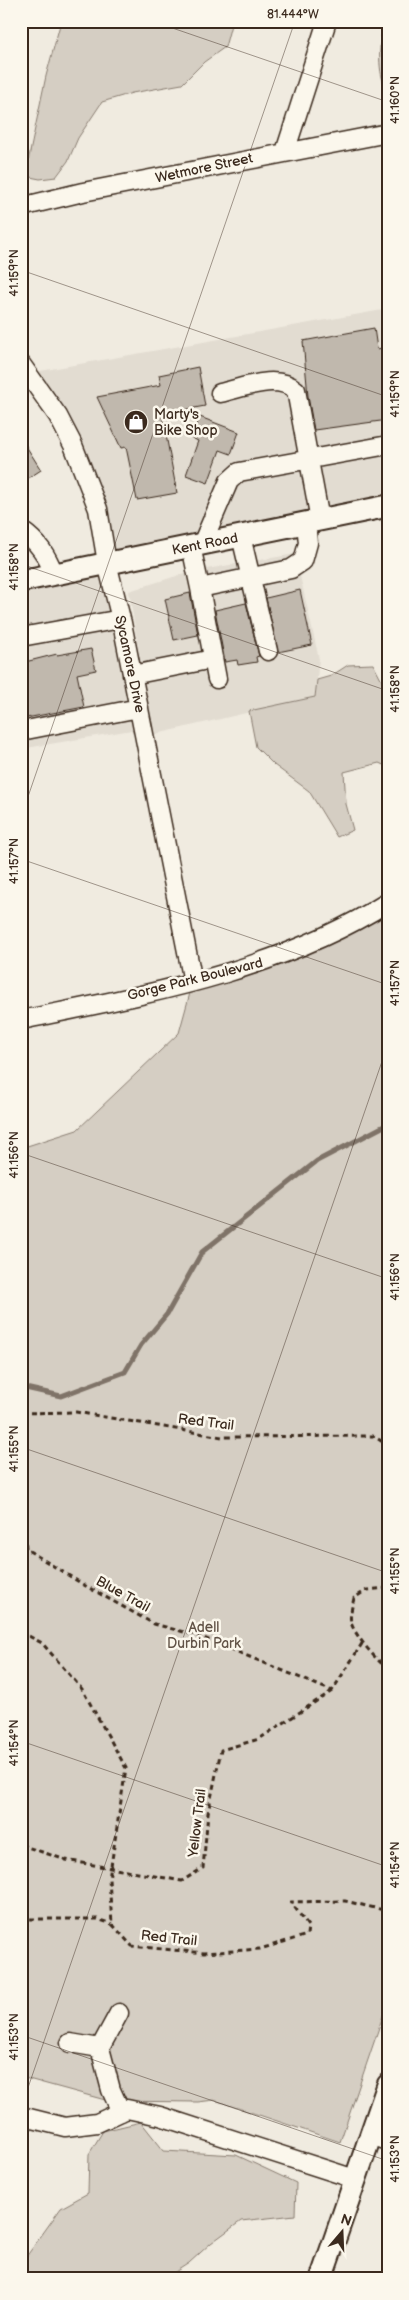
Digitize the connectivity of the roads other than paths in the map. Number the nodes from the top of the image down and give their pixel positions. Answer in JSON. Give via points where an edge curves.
{"nodes":[{"id":1,"x":327,"y":21,"type":"edge"},
{"id":2,"x":388,"y":133,"type":"edge"},
{"id":3,"x":286,"y":152,"type":"junction"},
{"id":4,"x":21,"y":207,"type":"edge"},
{"id":5,"x":21,"y":364,"type":"edge"},
{"id":6,"x":220,"y":393,"type":"dead end"},
{"id":7,"x":388,"y":445,"type":"edge"},
{"id":8,"x":308,"y":458,"type":"junction"},
{"id":9,"x":388,"y":506,"type":"edge"},
{"id":10,"x":313,"y":521,"type":"junction"},
{"id":11,"x":21,"y":530,"type":"edge"},
{"id":12,"x":242,"y":536,"type":"junction"},
{"id":13,"x":196,"y":545,"type":"junction"},
{"id":14,"x":107,"y":563,"type":"junction"},
{"id":15,"x":54,"y":574,"type":"junction"},
{"id":16,"x":252,"y":577,"type":"junction"},
{"id":17,"x":21,"y":581,"type":"edge"},
{"id":18,"x":200,"y":588,"type":"junction"},
{"id":19,"x":121,"y":619,"type":"junction"},
{"id":20,"x":21,"y":637,"type":"edge"},
{"id":21,"x":268,"y":651,"type":"dead end"},
{"id":22,"x":213,"y":659,"type":"junction"},
{"id":23,"x":132,"y":675,"type":"junction"},
{"id":24,"x":217,"y":679,"type":"dead end"},
{"id":25,"x":139,"y":708,"type":"junction"},
{"id":26,"x":21,"y":731,"type":"edge"},
{"id":27,"x":388,"y":902,"type":"edge"},
{"id":28,"x":193,"y":982,"type":"junction"},
{"id":29,"x":21,"y":1020,"type":"edge"},
{"id":30,"x":119,"y":2013,"type":"dead end"},
{"id":31,"x":70,"y":2043,"type":"dead end"},
{"id":32,"x":100,"y":2048,"type":"junction"},
{"id":33,"x":388,"y":2085,"type":"edge"},
{"id":34,"x":121,"y":2112,"type":"junction"},
{"id":35,"x":21,"y":2116,"type":"edge"},
{"id":36,"x":379,"y":2138,"type":"edge"},
{"id":37,"x":355,"y":2179,"type":"junction"},
{"id":38,"x":321,"y":2279,"type":"edge"}],
"edges":[{"from":1,"to":3,"type":"street"},
{"from":2,"to":3,"type":"street","name":"Wetmore Street"},
{"from":3,"to":4,"type":"street","name":"Wetmore Street"},
{"from":5,"to":14,"type":"street","name":"Sycamore Drive","via":[[50,402],[73,445],[98,509]]},
{"from":6,"to":8,"type":"street","via":[[275,381],[288,383],[296,390]]},
{"from":7,"to":8,"type":"street"},
{"from":8,"to":10,"type":"street"},
{"from":8,"to":13,"type":"street","via":[[239,472],[229,481]]},
{"from":9,"to":10,"type":"main road","name":"Kent Road"},
{"from":10,"to":12,"type":"main road","name":"Kent Road"},
{"from":10,"to":16,"type":"street","via":[[303,561],[291,569]]},
{"from":11,"to":15,"type":"street","via":[[41,547]]},
{"from":12,"to":13,"type":"main road","name":"Kent Road"},
{"from":12,"to":16,"type":"street"},
{"from":13,"to":14,"type":"main road","name":"Kent Road"},
{"from":13,"to":18,"type":"street"},
{"from":14,"to":15,"type":"main road","name":"Kent Road"},
{"from":14,"to":19,"type":"street","name":"Sycamore Drive"},
{"from":15,"to":17,"type":"main road","name":"Kent Road"},
{"from":16,"to":18,"type":"street"},
{"from":16,"to":21,"type":"street"},
{"from":18,"to":22,"type":"street"},
{"from":19,"to":20,"type":"street"},
{"from":19,"to":23,"type":"street","name":"Sycamore Drive"},
{"from":22,"to":23,"type":"street"},
{"from":22,"to":24,"type":"street"},
{"from":23,"to":25,"type":"street","name":"Sycamore Drive"},
{"from":25,"to":26,"type":"street"},
{"from":25,"to":28,"type":"street","name":"Sycamore Drive"},
{"from":27,"to":28,"type":"street","name":"Gorge Park Boulevard","via":[[293,951]]},
{"from":28,"to":29,"type":"street","name":"Gorge Park Boulevard"},
{"from":30,"to":32,"type":"street"},
{"from":31,"to":32,"type":"street"},
{"from":32,"to":34,"type":"street","via":[[111,2090]]},
{"from":33,"to":36,"type":"main road"},
{"from":34,"to":35,"type":"street","via":[[97,2123],[65,2127]]},
{"from":34,"to":37,"type":"street","via":[[127,2109],[160,2116]]},
{"from":36,"to":37,"type":"main road"},
{"from":37,"to":38,"type":"main road"}]}
